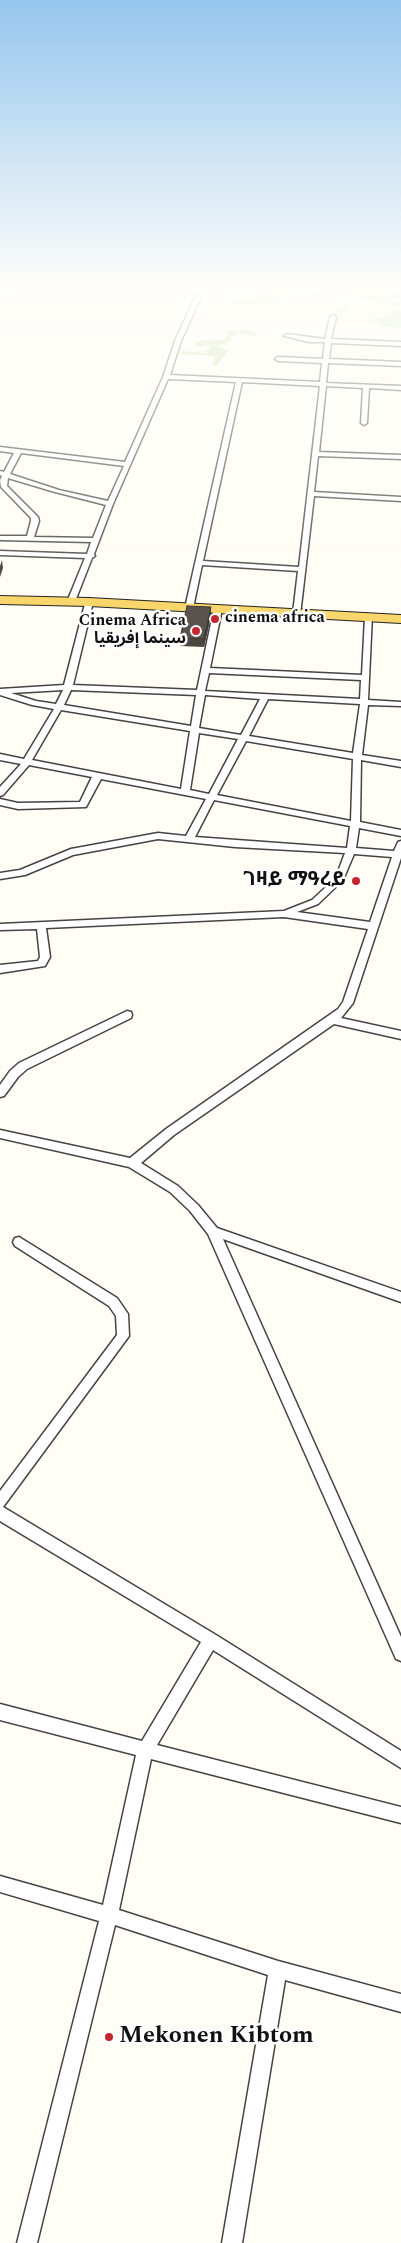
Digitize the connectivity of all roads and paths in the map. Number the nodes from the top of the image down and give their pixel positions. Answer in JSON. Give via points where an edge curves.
{"nodes":[{"id":1,"x":160,"y":390,"type":"edge"},
{"id":2,"x":237,"y":390,"type":"edge"},
{"id":3,"x":323,"y":390,"type":"edge"},
{"id":4,"x":366,"y":390,"type":"edge"},
{"id":5,"x":364,"y":423,"type":"dead end"},
{"id":6,"x":0,"y":449,"type":"edge"},
{"id":7,"x":18,"y":452,"type":"junction"},
{"id":8,"x":315,"y":454,"type":"junction"},
{"id":9,"x":401,"y":457,"type":"edge"},
{"id":10,"x":128,"y":464,"type":"junction"},
{"id":11,"x":3,"y":473,"type":"edge"},
{"id":12,"x":310,"y":494,"type":"junction"},
{"id":13,"x":401,"y":499,"type":"edge"},
{"id":14,"x":110,"y":504,"type":"junction"},
{"id":15,"x":0,"y":538,"type":"edge"},
{"id":16,"x":30,"y":538,"type":"junction"},
{"id":17,"x":96,"y":540,"type":"junction"},
{"id":18,"x":0,"y":553,"type":"edge"},
{"id":19,"x":90,"y":556,"type":"junction"},
{"id":20,"x":200,"y":563,"type":"junction"},
{"id":21,"x":302,"y":569,"type":"junction"},
{"id":22,"x":0,"y":600,"type":"edge"},
{"id":23,"x":71,"y":602,"type":"junction"},
{"id":24,"x":90,"y":602,"type":"junction"},
{"id":25,"x":189,"y":608,"type":"junction"},
{"id":26,"x":218,"y":609,"type":"junction"},
{"id":27,"x":297,"y":613,"type":"junction"},
{"id":28,"x":369,"y":617,"type":"junction"},
{"id":29,"x":401,"y":619,"type":"edge"},
{"id":30,"x":207,"y":670,"type":"junction"},
{"id":31,"x":366,"y":678,"type":"junction"},
{"id":32,"x":68,"y":687,"type":"junction"},
{"id":33,"x":0,"y":692,"type":"edge"},
{"id":34,"x":201,"y":692,"type":"junction"},
{"id":35,"x":266,"y":696,"type":"junction"},
{"id":36,"x":364,"y":703,"type":"junction"},
{"id":37,"x":401,"y":704,"type":"edge"},
{"id":38,"x":59,"y":707,"type":"junction"},
{"id":39,"x":195,"y":731,"type":"junction"},
{"id":40,"x":243,"y":738,"type":"junction"},
{"id":41,"x":0,"y":757,"type":"edge"},
{"id":42,"x":357,"y":757,"type":"junction"},
{"id":43,"x":27,"y":762,"type":"junction"},
{"id":44,"x":401,"y":764,"type":"edge"},
{"id":45,"x":98,"y":775,"type":"junction"},
{"id":46,"x":185,"y":791,"type":"junction"},
{"id":47,"x":0,"y":793,"type":"edge"},
{"id":48,"x":211,"y":796,"type":"junction"},
{"id":49,"x":0,"y":802,"type":"edge"},
{"id":50,"x":355,"y":824,"type":"junction"},
{"id":51,"x":401,"y":833,"type":"edge"},
{"id":52,"x":189,"y":839,"type":"junction"},
{"id":53,"x":351,"y":851,"type":"junction"},
{"id":54,"x":400,"y":851,"type":"edge"},
{"id":55,"x":0,"y":876,"type":"edge"},
{"id":56,"x":284,"y":914,"type":"junction"},
{"id":57,"x":41,"y":925,"type":"junction"},
{"id":58,"x":374,"y":926,"type":"junction"},
{"id":59,"x":0,"y":927,"type":"edge"},
{"id":60,"x":0,"y":969,"type":"edge"},
{"id":61,"x":127,"y":1015,"type":"dead end"},
{"id":62,"x":332,"y":1020,"type":"junction"},
{"id":63,"x":401,"y":1035,"type":"edge"},
{"id":64,"x":0,"y":1093,"type":"edge"},
{"id":65,"x":0,"y":1134,"type":"edge"},
{"id":66,"x":132,"y":1164,"type":"junction"},
{"id":67,"x":213,"y":1231,"type":"junction"},
{"id":68,"x":19,"y":1242,"type":"dead end"},
{"id":69,"x":401,"y":1297,"type":"edge"},
{"id":70,"x":0,"y":1502,"type":"edge"},
{"id":71,"x":0,"y":1513,"type":"edge"},
{"id":72,"x":211,"y":1640,"type":"junction"},
{"id":73,"x":401,"y":1654,"type":"edge"},
{"id":74,"x":0,"y":1712,"type":"edge"},
{"id":75,"x":145,"y":1750,"type":"junction"},
{"id":76,"x":401,"y":1760,"type":"edge"},
{"id":77,"x":401,"y":1814,"type":"edge"},
{"id":78,"x":0,"y":1884,"type":"edge"},
{"id":79,"x":109,"y":1915,"type":"junction"},
{"id":80,"x":278,"y":1970,"type":"junction"},
{"id":81,"x":401,"y":2003,"type":"edge"},
{"id":82,"x":27,"y":2243,"type":"edge"},
{"id":83,"x":232,"y":2243,"type":"edge"}],
"edges":[{"from":1,"to":10,"type":"street"},
{"from":2,"to":20,"type":"street"},
{"from":3,"to":8,"type":"street"},
{"from":4,"to":5,"type":"street"},
{"from":6,"to":7,"type":"street"},
{"from":7,"to":10,"type":"street"},
{"from":7,"to":11,"type":"street"},
{"from":8,"to":9,"type":"street"},
{"from":8,"to":12,"type":"street"},
{"from":10,"to":14,"type":"street"},
{"from":11,"to":14,"type":"street"},
{"from":11,"to":16,"type":"street","via":[[4,487],[34,517]]},
{"from":12,"to":13,"type":"street"},
{"from":12,"to":21,"type":"street"},
{"from":14,"to":17,"type":"street"},
{"from":15,"to":16,"type":"street"},
{"from":16,"to":17,"type":"street"},
{"from":17,"to":19,"type":"street"},
{"from":18,"to":19,"type":"street"},
{"from":19,"to":23,"type":"street"},
{"from":20,"to":21,"type":"street"},
{"from":20,"to":25,"type":"street"},
{"from":21,"to":27,"type":"street"},
{"from":22,"to":23,"type":"main road"},
{"from":23,"to":24,"type":"main road"},
{"from":24,"to":25,"type":"main road"},
{"from":24,"to":32,"type":"street"},
{"from":25,"to":26,"type":"main road"},
{"from":26,"to":27,"type":"main road"},
{"from":26,"to":30,"type":"street"},
{"from":27,"to":28,"type":"main road"},
{"from":28,"to":29,"type":"main road"},
{"from":28,"to":31,"type":"street"},
{"from":30,"to":31,"type":"street"},
{"from":30,"to":34,"type":"street"},
{"from":31,"to":36,"type":"street"},
{"from":32,"to":33,"type":"street"},
{"from":32,"to":34,"type":"street"},
{"from":32,"to":38,"type":"street"},
{"from":33,"to":38,"type":"street","via":[[35,704]]},
{"from":34,"to":35,"type":"street"},
{"from":34,"to":39,"type":"street"},
{"from":35,"to":36,"type":"street"},
{"from":35,"to":40,"type":"street"},
{"from":36,"to":37,"type":"street"},
{"from":36,"to":42,"type":"street"},
{"from":38,"to":39,"type":"street"},
{"from":38,"to":43,"type":"street"},
{"from":39,"to":40,"type":"street"},
{"from":39,"to":46,"type":"street"},
{"from":40,"to":42,"type":"street"},
{"from":40,"to":48,"type":"street"},
{"from":41,"to":43,"type":"street"},
{"from":42,"to":44,"type":"street"},
{"from":42,"to":50,"type":"street"},
{"from":43,"to":45,"type":"street"},
{"from":43,"to":47,"type":"street"},
{"from":45,"to":46,"type":"street"},
{"from":45,"to":49,"type":"street","via":[[83,805],[18,806]]},
{"from":46,"to":48,"type":"street"},
{"from":48,"to":50,"type":"street"},
{"from":48,"to":52,"type":"street"},
{"from":50,"to":51,"type":"street"},
{"from":50,"to":53,"type":"street"},
{"from":52,"to":53,"type":"street"},
{"from":52,"to":55,"type":"street","via":[[148,837],[71,852],[22,874]]},
{"from":53,"to":54,"type":"street"},
{"from":53,"to":56,"type":"street","via":[[340,878],[330,888],[315,902]]},
{"from":54,"to":58,"type":"street"},
{"from":56,"to":57,"type":"street"},
{"from":56,"to":58,"type":"street"},
{"from":57,"to":59,"type":"street"},
{"from":57,"to":60,"type":"street","via":[[45,956],[41,964]]},
{"from":58,"to":62,"type":"street","via":[[348,1003]]},
{"from":61,"to":64,"type":"street","via":[[23,1066]]},
{"from":62,"to":63,"type":"street"},
{"from":62,"to":66,"type":"street","via":[[170,1132]]},
{"from":65,"to":66,"type":"street"},
{"from":66,"to":67,"type":"street","via":[[174,1189]]},
{"from":67,"to":69,"type":"street"},
{"from":67,"to":73,"type":"street"},
{"from":68,"to":70,"type":"street","via":[[113,1302],[122,1314],[123,1336]]},
{"from":71,"to":72,"type":"street"},
{"from":72,"to":75,"type":"street"},
{"from":72,"to":76,"type":"street"},
{"from":74,"to":75,"type":"street"},
{"from":75,"to":77,"type":"street"},
{"from":75,"to":79,"type":"street"},
{"from":78,"to":79,"type":"street"},
{"from":79,"to":80,"type":"street"},
{"from":79,"to":82,"type":"street"},
{"from":80,"to":81,"type":"street"},
{"from":80,"to":83,"type":"street"}]}
